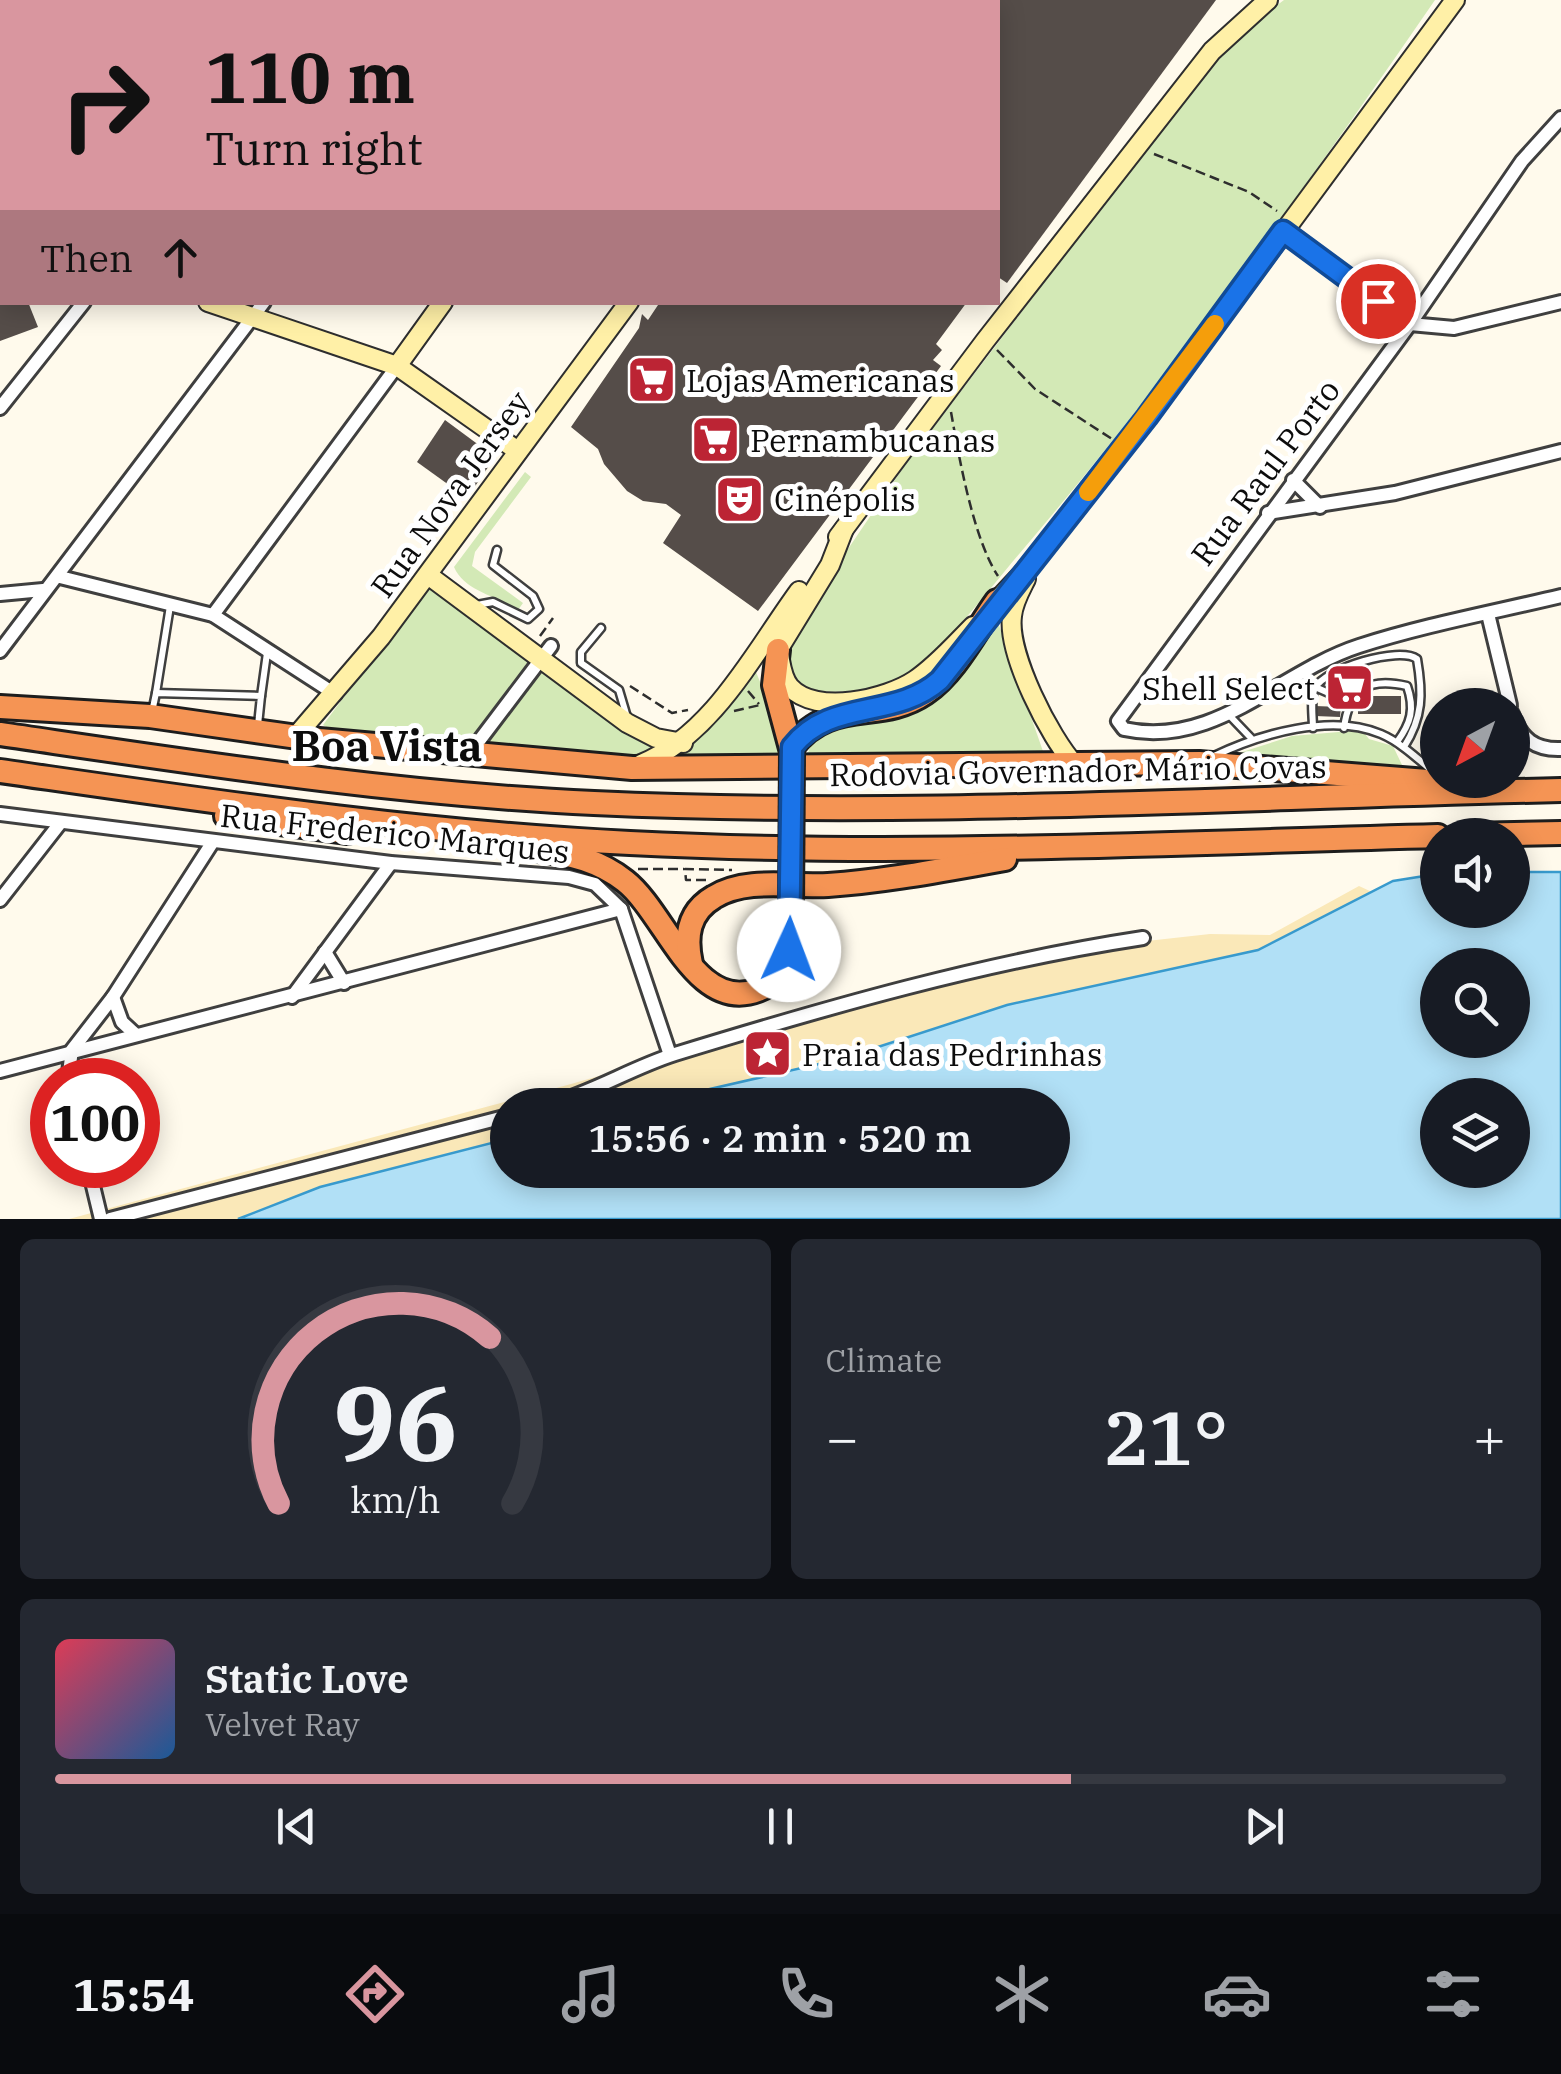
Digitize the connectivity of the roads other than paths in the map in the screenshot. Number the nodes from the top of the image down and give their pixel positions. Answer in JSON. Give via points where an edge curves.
{"nodes":[{"id":1,"x":1268,"y":0,"type":"edge"},
{"id":2,"x":1455,"y":0,"type":"edge"},
{"id":3,"x":1561,"y":118,"type":"edge"},
{"id":4,"x":1287,"y":226,"type":"junction"},
{"id":5,"x":1561,"y":302,"type":"edge"},
{"id":6,"x":82,"y":305,"type":"edge"},
{"id":7,"x":227,"y":305,"type":"edge"},
{"id":8,"x":440,"y":305,"type":"edge"},
{"id":9,"x":626,"y":305,"type":"edge"},
{"id":10,"x":259,"y":310,"type":"edge"},
{"id":11,"x":1410,"y":324,"type":"junction"},
{"id":12,"x":397,"y":366,"type":"junction"},
{"id":13,"x":0,"y":408,"type":"edge"},
{"id":14,"x":518,"y":451,"type":"junction"},
{"id":15,"x":1561,"y":451,"type":"edge"},
{"id":16,"x":1293,"y":480,"type":"junction"},
{"id":17,"x":1320,"y":507,"type":"junction"},
{"id":18,"x":1268,"y":514,"type":"junction"},
{"id":19,"x":844,"y":530,"type":"junction"},
{"id":20,"x":498,"y":550,"type":"dead end"},
{"id":21,"x":1034,"y":561,"type":"junction"},
{"id":22,"x":428,"y":575,"type":"junction"},
{"id":23,"x":60,"y":576,"type":"junction"},
{"id":24,"x":43,"y":590,"type":"junction"},
{"id":25,"x":0,"y":594,"type":"edge"},
{"id":26,"x":1003,"y":595,"type":"junction"},
{"id":27,"x":1561,"y":596,"type":"edge"},
{"id":28,"x":170,"y":606,"type":"junction"},
{"id":29,"x":473,"y":608,"type":"junction"},
{"id":30,"x":1488,"y":614,"type":"junction"},
{"id":31,"x":213,"y":615,"type":"junction"},
{"id":32,"x":600,"y":628,"type":"dead end"},
{"id":33,"x":544,"y":647,"type":"junction"},
{"id":34,"x":0,"y":650,"type":"edge"},
{"id":35,"x":267,"y":650,"type":"junction"},
{"id":36,"x":778,"y":650,"type":"junction"},
{"id":37,"x":1316,"y":687,"type":"junction"},
{"id":38,"x":1506,"y":688,"type":"edge"},
{"id":39,"x":335,"y":694,"type":"junction"},
{"id":40,"x":261,"y":696,"type":"junction"},
{"id":41,"x":1348,"y":701,"type":"junction"},
{"id":42,"x":153,"y":705,"type":"junction"},
{"id":43,"x":0,"y":707,"type":"edge"},
{"id":44,"x":1230,"y":714,"type":"junction"},
{"id":45,"x":627,"y":723,"type":"junction"},
{"id":46,"x":1313,"y":728,"type":"junction"},
{"id":47,"x":1344,"y":728,"type":"junction"},
{"id":48,"x":258,"y":731,"type":"junction"},
{"id":49,"x":310,"y":732,"type":"junction"},
{"id":50,"x":0,"y":734,"type":"edge"},
{"id":51,"x":1251,"y":738,"type":"junction"},
{"id":52,"x":683,"y":742,"type":"junction"},
{"id":53,"x":1530,"y":742,"type":"edge"},
{"id":54,"x":1400,"y":745,"type":"junction"},
{"id":55,"x":1561,"y":749,"type":"edge"},
{"id":56,"x":792,"y":750,"type":"junction"},
{"id":57,"x":470,"y":754,"type":"junction"},
{"id":58,"x":1420,"y":760,"type":"edge"},
{"id":59,"x":1199,"y":763,"type":"junction"},
{"id":60,"x":1075,"y":765,"type":"junction"},
{"id":61,"x":632,"y":768,"type":"junction"},
{"id":62,"x":0,"y":770,"type":"edge"},
{"id":63,"x":1420,"y":780,"type":"edge"},
{"id":64,"x":1420,"y":783,"type":"edge"},
{"id":65,"x":1530,"y":788,"type":"edge"},
{"id":66,"x":127,"y":789,"type":"junction"},
{"id":67,"x":1561,"y":790,"type":"edge"},
{"id":68,"x":0,"y":814,"type":"edge"},
{"id":69,"x":62,"y":822,"type":"junction"},
{"id":70,"x":1561,"y":833,"type":"edge"},
{"id":71,"x":1530,"y":834,"type":"edge"},
{"id":72,"x":1420,"y":837,"type":"edge"},
{"id":73,"x":212,"y":843,"type":"junction"},
{"id":74,"x":1068,"y":847,"type":"junction"},
{"id":75,"x":392,"y":863,"type":"junction"},
{"id":76,"x":0,"y":900,"type":"edge"},
{"id":77,"x":621,"y":909,"type":"junction"},
{"id":78,"x":1144,"y":938,"type":"dead end"},
{"id":79,"x":325,"y":952,"type":"junction"},
{"id":80,"x":691,"y":967,"type":"junction"},
{"id":81,"x":344,"y":983,"type":"junction"},
{"id":82,"x":113,"y":997,"type":"junction"},
{"id":83,"x":292,"y":997,"type":"junction"},
{"id":84,"x":135,"y":1034,"type":"junction"},
{"id":85,"x":72,"y":1050,"type":"junction"},
{"id":86,"x":670,"y":1056,"type":"junction"},
{"id":87,"x":71,"y":1058,"type":"edge"},
{"id":88,"x":0,"y":1071,"type":"edge"},
{"id":89,"x":600,"y":1088,"type":"edge"},
{"id":90,"x":490,"y":1121,"type":"edge"},
{"id":91,"x":94,"y":1188,"type":"edge"},
{"id":92,"x":101,"y":1219,"type":"edge"},
{"id":93,"x":110,"y":1219,"type":"edge"}],
"edges":[{"from":1,"to":19,"type":"main road","via":[[1212,51]]},
{"from":2,"to":4,"type":"main road"},
{"from":3,"to":11,"type":"street","name":"Rua Raul Porto","via":[[1522,161]]},
{"from":4,"to":11,"type":"street"},
{"from":4,"to":21,"type":"main road"},
{"from":5,"to":11,"type":"street","via":[[1454,328]]},
{"from":6,"to":13,"type":"street"},
{"from":7,"to":10,"type":"main road"},
{"from":8,"to":12,"type":"main road"},
{"from":9,"to":14,"type":"main road","name":"Rua Nova Jersey"},
{"from":10,"to":12,"type":"main road"},
{"from":10,"to":23,"type":"street"},
{"from":11,"to":16,"type":"street","name":"Rua Raul Porto"},
{"from":12,"to":14,"type":"main road"},
{"from":12,"to":31,"type":"street"},
{"from":14,"to":22,"type":"main road","name":"Rua Nova Jersey"},
{"from":15,"to":17,"type":"street"},
{"from":16,"to":17,"type":"street"},
{"from":16,"to":18,"type":"street","name":"Rua Raul Porto"},
{"from":17,"to":18,"type":"street"},
{"from":18,"to":44,"type":"street","name":"Rua Raul Porto","via":[[1120,714],[1124,729],[1156,734]]},
{"from":19,"to":36,"type":"main road"},
{"from":19,"to":52,"type":"main road"},
{"from":20,"to":29,"type":"lane","via":[[496,570],[533,596],[540,609],[528,619],[492,602]]},
{"from":21,"to":26,"type":"main road"},
{"from":21,"to":60,"type":"main road","via":[[1015,602],[1015,641],[1044,724]]},
{"from":22,"to":29,"type":"main road"},
{"from":22,"to":39,"type":"main road","name":"Rua Nova Jersey"},
{"from":23,"to":24,"type":"street"},
{"from":23,"to":28,"type":"street"},
{"from":24,"to":25,"type":"street"},
{"from":24,"to":34,"type":"street"},
{"from":26,"to":36,"type":"main road","via":[[914,681],[854,700],[802,696],[784,678]]},
{"from":26,"to":56,"type":"highway","via":[[925,693],[825,718]]},
{"from":27,"to":30,"type":"street"},
{"from":28,"to":31,"type":"street"},
{"from":28,"to":42,"type":"lane"},
{"from":29,"to":33,"type":"main road"},
{"from":30,"to":38,"type":"street"},
{"from":30,"to":44,"type":"street","via":[[1330,656]]},
{"from":31,"to":35,"type":"street"},
{"from":32,"to":45,"type":"lane","via":[[582,662],[620,690]]},
{"from":33,"to":45,"type":"main road"},
{"from":33,"to":57,"type":"street"},
{"from":35,"to":39,"type":"street"},
{"from":35,"to":40,"type":"lane"},
{"from":36,"to":56,"type":"highway","via":[[774,685]]},
{"from":37,"to":41,"type":"lane"},
{"from":37,"to":46,"type":"lane"},
{"from":37,"to":54,"type":"lane","via":[[1340,670],[1394,652],[1417,659],[1420,722]]},
{"from":39,"to":49,"type":"main road","name":"Rua Nova Jersey"},
{"from":40,"to":42,"type":"lane"},
{"from":40,"to":48,"type":"lane"},
{"from":41,"to":47,"type":"lane"},
{"from":41,"to":54,"type":"lane","via":[[1374,686],[1407,686],[1412,710]]},
{"from":42,"to":43,"type":"highway"},
{"from":42,"to":48,"type":"highway"},
{"from":44,"to":51,"type":"lane"},
{"from":45,"to":52,"type":"main road"},
{"from":46,"to":47,"type":"lane"},
{"from":46,"to":51,"type":"lane"},
{"from":47,"to":54,"type":"lane","via":[[1378,732]]},
{"from":48,"to":49,"type":"highway"},
{"from":49,"to":57,"type":"highway"},
{"from":50,"to":64,"type":"highway","name":"Rodovia Governador Mário Covas","via":[[357,786],[593,803],[874,809]]},
{"from":51,"to":59,"type":"lane"},
{"from":52,"to":61,"type":"main road"},
{"from":53,"to":55,"type":"street"},
{"from":54,"to":58,"type":"lane"},
{"from":56,"to":80,"type":"highway","bridge":true,"via":[[789,956],[763,988],[732,993]]},
{"from":57,"to":61,"type":"highway"},
{"from":59,"to":60,"type":"highway"},
{"from":59,"to":63,"type":"highway"},
{"from":60,"to":61,"type":"highway"},
{"from":62,"to":66,"type":"highway"},
{"from":65,"to":67,"type":"highway","name":"Rodovia Governador Mário Covas"},
{"from":66,"to":74,"type":"highway","via":[[626,843]]},
{"from":66,"to":80,"type":"highway","via":[[290,827],[592,860],[649,902]]},
{"from":68,"to":69,"type":"street","name":"Rua Frederico Marques"},
{"from":69,"to":73,"type":"street","name":"Rua Frederico Marques"},
{"from":69,"to":76,"type":"street"},
{"from":70,"to":71,"type":"highway"},
{"from":72,"to":74,"type":"highway"},
{"from":73,"to":75,"type":"street","name":"Rua Frederico Marques"},
{"from":73,"to":82,"type":"street"},
{"from":74,"to":80,"type":"highway","via":[[831,885],[735,888],[716,895],[691,919]]},
{"from":75,"to":77,"type":"street","name":"Rua Frederico Marques","via":[[583,880],[606,891]]},
{"from":75,"to":79,"type":"street"},
{"from":77,"to":81,"type":"street"},
{"from":77,"to":86,"type":"street"},
{"from":78,"to":86,"type":"street","via":[[1015,960]]},
{"from":79,"to":81,"type":"street"},
{"from":79,"to":83,"type":"street"},
{"from":81,"to":83,"type":"street"},
{"from":82,"to":84,"type":"street","via":[[122,1022]]},
{"from":82,"to":85,"type":"street"},
{"from":83,"to":84,"type":"street"},
{"from":84,"to":85,"type":"street"},
{"from":85,"to":87,"type":"street"},
{"from":85,"to":88,"type":"street"},
{"from":86,"to":89,"type":"street"},
{"from":90,"to":93,"type":"street"},
{"from":91,"to":92,"type":"street"}]}
